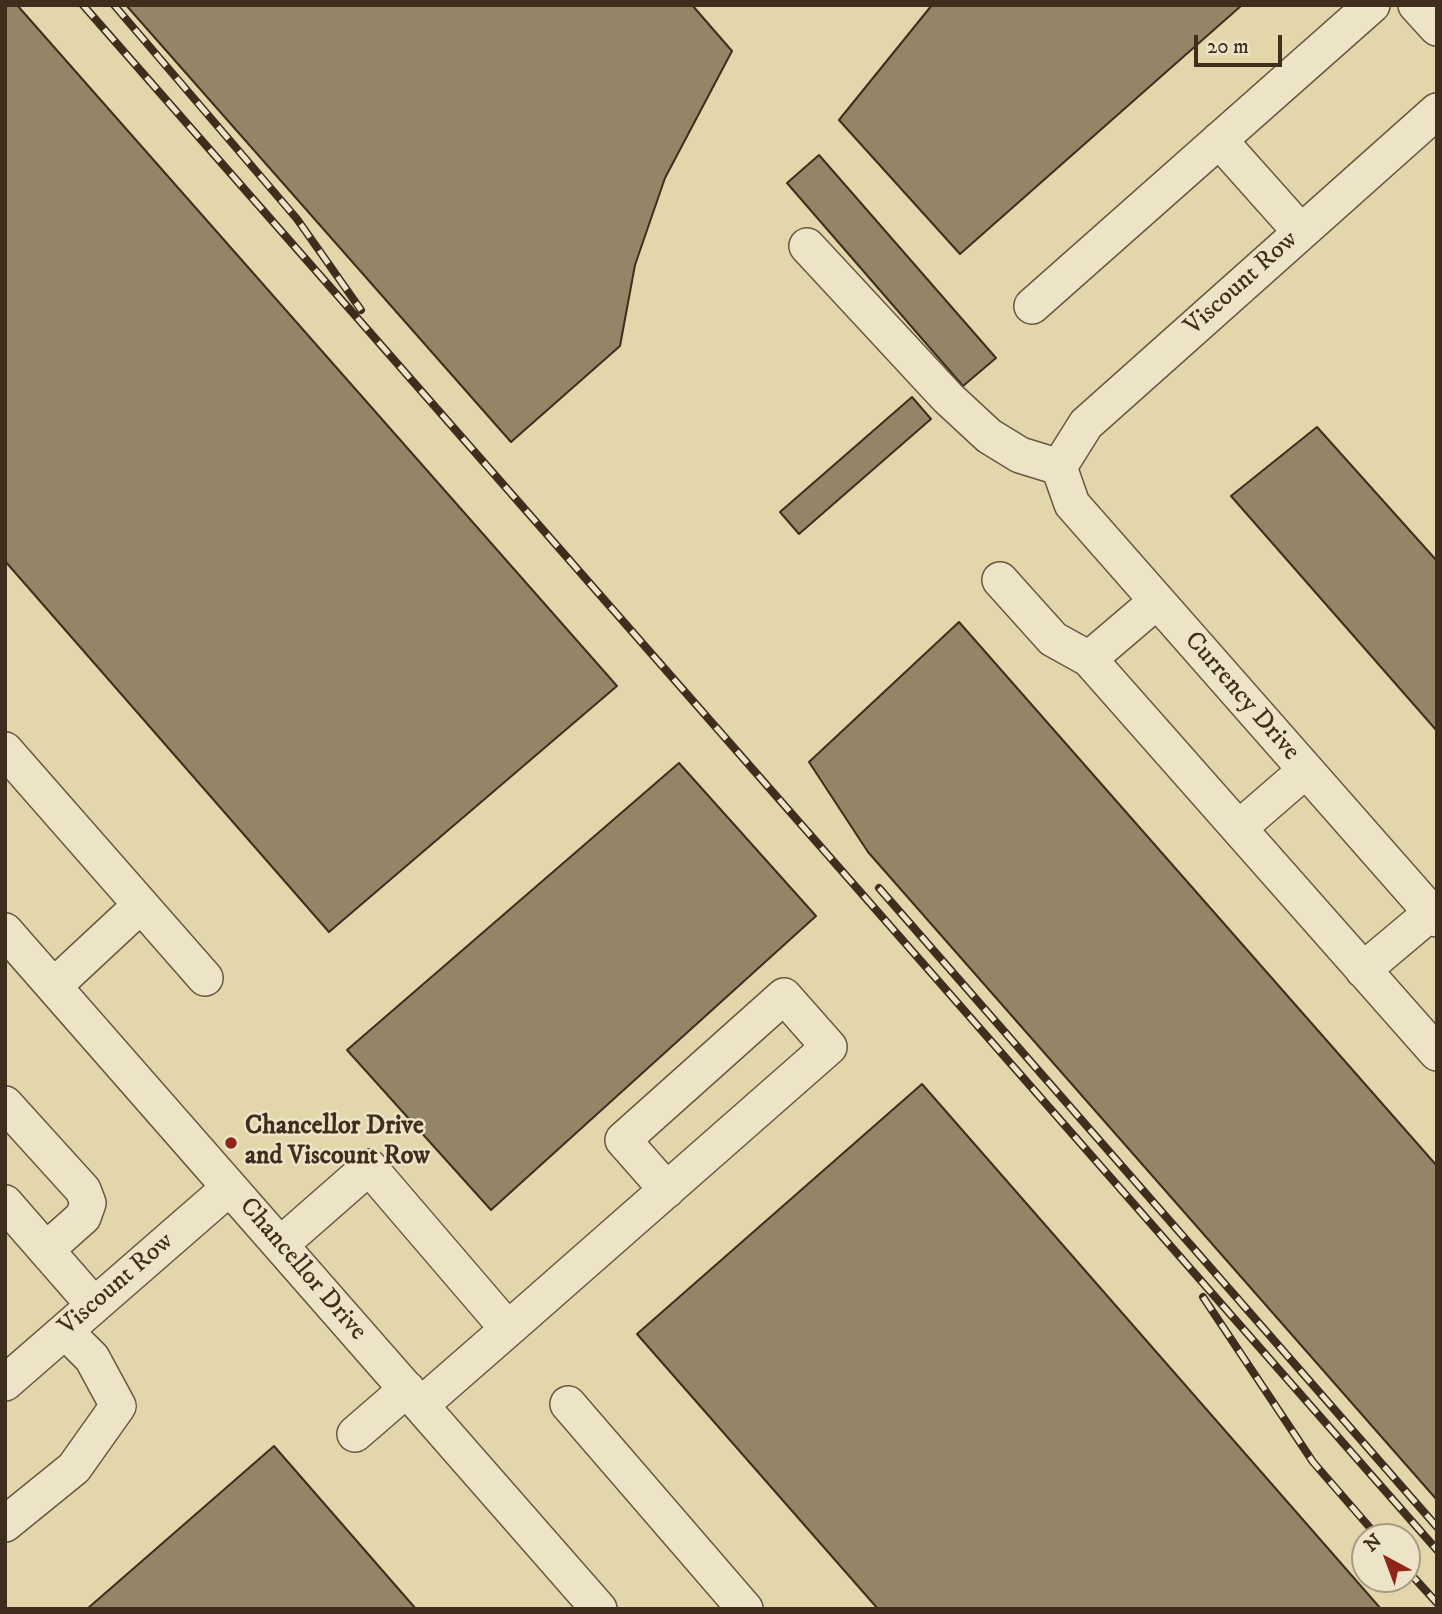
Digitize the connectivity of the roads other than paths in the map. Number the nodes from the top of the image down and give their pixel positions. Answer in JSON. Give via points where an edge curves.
{"nodes":[{"id":1,"x":1372,"y":5,"type":"edge"},
{"id":2,"x":1416,"y":5,"type":"edge"},
{"id":3,"x":1437,"y":28,"type":"edge"},
{"id":4,"x":1437,"y":111,"type":"edge"},
{"id":5,"x":1219,"y":140,"type":"junction"},
{"id":6,"x":1301,"y":232,"type":"junction"},
{"id":7,"x":807,"y":246,"type":"dead end"},
{"id":8,"x":1032,"y":306,"type":"dead end"},
{"id":9,"x":1059,"y":467,"type":"junction"},
{"id":10,"x":1000,"y":580,"type":"dead end"},
{"id":11,"x":1157,"y":601,"type":"junction"},
{"id":12,"x":1089,"y":659,"type":"junction"},
{"id":13,"x":5,"y":750,"type":"edge"},
{"id":14,"x":1306,"y":770,"type":"junction"},
{"id":15,"x":1239,"y":828,"type":"junction"},
{"id":16,"x":141,"y":905,"type":"junction"},
{"id":17,"x":1434,"y":916,"type":"edge"},
{"id":18,"x":5,"y":931,"type":"edge"},
{"id":19,"x":1363,"y":970,"type":"junction"},
{"id":20,"x":205,"y":978,"type":"dead end"},
{"id":21,"x":54,"y":986,"type":"junction"},
{"id":22,"x":1437,"y":1054,"type":"edge"},
{"id":23,"x":5,"y":1104,"type":"edge"},
{"id":24,"x":229,"y":1188,"type":"junction"},
{"id":25,"x":667,"y":1190,"type":"junction"},
{"id":26,"x":5,"y":1203,"type":"edge"},
{"id":27,"x":279,"y":1245,"type":"junction"},
{"id":28,"x":47,"y":1249,"type":"junction"},
{"id":29,"x":94,"y":1305,"type":"junction"},
{"id":30,"x":508,"y":1329,"type":"junction"},
{"id":31,"x":65,"y":1331,"type":"junction"},
{"id":32,"x":5,"y":1383,"type":"edge"},
{"id":33,"x":414,"y":1397,"type":"junction"},
{"id":34,"x":568,"y":1404,"type":"dead end"},
{"id":35,"x":355,"y":1434,"type":"dead end"},
{"id":36,"x":5,"y":1524,"type":"edge"},
{"id":37,"x":597,"y":1608,"type":"edge"},
{"id":38,"x":746,"y":1609,"type":"edge"}],
"edges":[{"from":1,"to":5,"type":"street"},
{"from":2,"to":3,"type":"street"},
{"from":4,"to":6,"type":"street","name":"Viscount Row"},
{"from":5,"to":6,"type":"street"},
{"from":5,"to":8,"type":"street"},
{"from":6,"to":9,"type":"street","name":"Viscount Row","via":[[1086,424]]},
{"from":7,"to":9,"type":"street","via":[[989,436],[1020,456]]},
{"from":9,"to":11,"type":"street","name":"Currency Drive","via":[[1072,504]]},
{"from":10,"to":12,"type":"street","via":[[1053,639]]},
{"from":11,"to":12,"type":"street"},
{"from":11,"to":14,"type":"street","name":"Currency Drive"},
{"from":12,"to":15,"type":"street"},
{"from":13,"to":16,"type":"street"},
{"from":14,"to":15,"type":"street"},
{"from":14,"to":17,"type":"street","name":"Currency Drive"},
{"from":15,"to":19,"type":"street"},
{"from":16,"to":20,"type":"street"},
{"from":16,"to":21,"type":"street"},
{"from":17,"to":19,"type":"street"},
{"from":18,"to":21,"type":"street","name":"Chancellor Drive"},
{"from":19,"to":22,"type":"street"},
{"from":21,"to":24,"type":"street","name":"Chancellor Drive"},
{"from":23,"to":28,"type":"street","via":[[83,1190],[88,1203],[83,1217]]},
{"from":24,"to":27,"type":"street","name":"Chancellor Drive"},
{"from":24,"to":29,"type":"street","name":"Viscount Row"},
{"from":25,"to":25,"type":"street","via":[[829,1047],[784,996],[623,1140]]},
{"from":25,"to":30,"type":"street"},
{"from":26,"to":28,"type":"street"},
{"from":27,"to":30,"type":"street","via":[[369,1167]]},
{"from":27,"to":33,"type":"street","name":"Chancellor Drive"},
{"from":28,"to":29,"type":"street"},
{"from":29,"to":31,"type":"street","name":"Viscount Row"},
{"from":30,"to":33,"type":"street"},
{"from":31,"to":32,"type":"street","name":"Viscount Row"},
{"from":31,"to":36,"type":"street","via":[[92,1358],[118,1406],[74,1468]]},
{"from":33,"to":35,"type":"street"},
{"from":33,"to":37,"type":"street","name":"Chancellor Drive"},
{"from":34,"to":38,"type":"street"}]}
